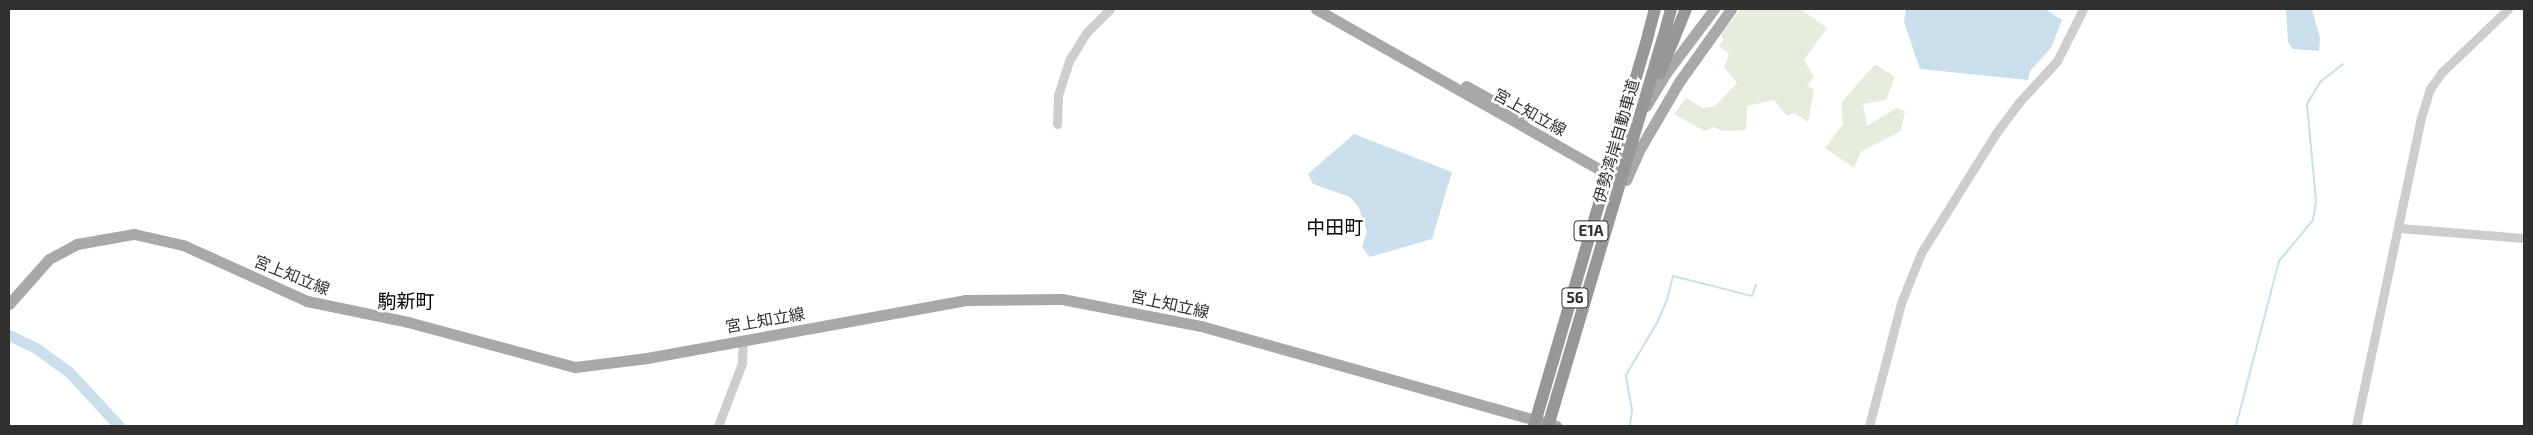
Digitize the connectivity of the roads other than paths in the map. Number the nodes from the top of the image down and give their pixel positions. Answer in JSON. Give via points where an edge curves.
{"nodes":[{"id":1,"x":1110,"y":9,"type":"edge"},
{"id":2,"x":1316,"y":9,"type":"edge"},
{"id":3,"x":1329,"y":9,"type":"edge"},
{"id":4,"x":1655,"y":9,"type":"edge"},
{"id":5,"x":1671,"y":9,"type":"edge"},
{"id":6,"x":1686,"y":9,"type":"edge"},
{"id":7,"x":1714,"y":9,"type":"edge"},
{"id":8,"x":1731,"y":9,"type":"edge"},
{"id":9,"x":2083,"y":9,"type":"edge"},
{"id":10,"x":2508,"y":9,"type":"edge"},
{"id":11,"x":1668,"y":40,"type":"junction"},
{"id":12,"x":1057,"y":124,"type":"dead end"},
{"id":13,"x":1613,"y":172,"type":"junction"},
{"id":14,"x":1627,"y":178,"type":"junction"},
{"id":15,"x":2399,"y":228,"type":"junction"},
{"id":16,"x":2524,"y":238,"type":"edge"},
{"id":17,"x":9,"y":304,"type":"edge"},
{"id":18,"x":743,"y":340,"type":"junction"},
{"id":19,"x":1546,"y":425,"type":"edge"},
{"id":20,"x":718,"y":426,"type":"edge"},
{"id":21,"x":1869,"y":426,"type":"edge"},
{"id":22,"x":2356,"y":426,"type":"edge"}],
"edges":[{"from":1,"to":12,"type":"street","via":[[1086,34],[1064,72]]},
{"from":2,"to":13,"type":"main road","name":"宮上知立線"},
{"from":3,"to":13,"type":"main road","name":"宮上知立線"},
{"from":4,"to":19,"type":"highway","name":"伊勢湾岸自動車道","number":"E1A","bridge":true},
{"from":5,"to":11,"type":"highway","name":"伊勢湾岸自動車道","number":"E1A"},
{"from":6,"to":11,"type":"highway"},
{"from":7,"to":13,"type":"main road","number":"56","via":[[1666,73]]},
{"from":8,"to":14,"type":"main road","number":"56","via":[[1679,82]]},
{"from":9,"to":21,"type":"street","via":[[2057,62],[2011,112],[1963,182],[1921,253],[1901,303]]},
{"from":10,"to":15,"type":"street","via":[[2442,73],[2430,89],[2420,121]]},
{"from":11,"to":19,"type":"highway","name":"伊勢湾岸自動車道","number":"E1A","bridge":true},
{"from":13,"to":14,"type":"main road","name":"宮上知立線"},
{"from":13,"to":19,"type":"main road","number":"56"},
{"from":14,"to":19,"type":"main road","number":"56"},
{"from":15,"to":16,"type":"street"},
{"from":15,"to":22,"type":"street"},
{"from":17,"to":18,"type":"main road","name":"宮上知立線","via":[[50,259],[77,244],[134,234],[183,245],[307,301],[408,322],[565,366],[606,365]]},
{"from":18,"to":19,"type":"main road","name":"宮上知立線","via":[[965,300],[1003,297],[1062,299],[1201,326]]},
{"from":18,"to":20,"type":"street","via":[[742,363]]}]}
